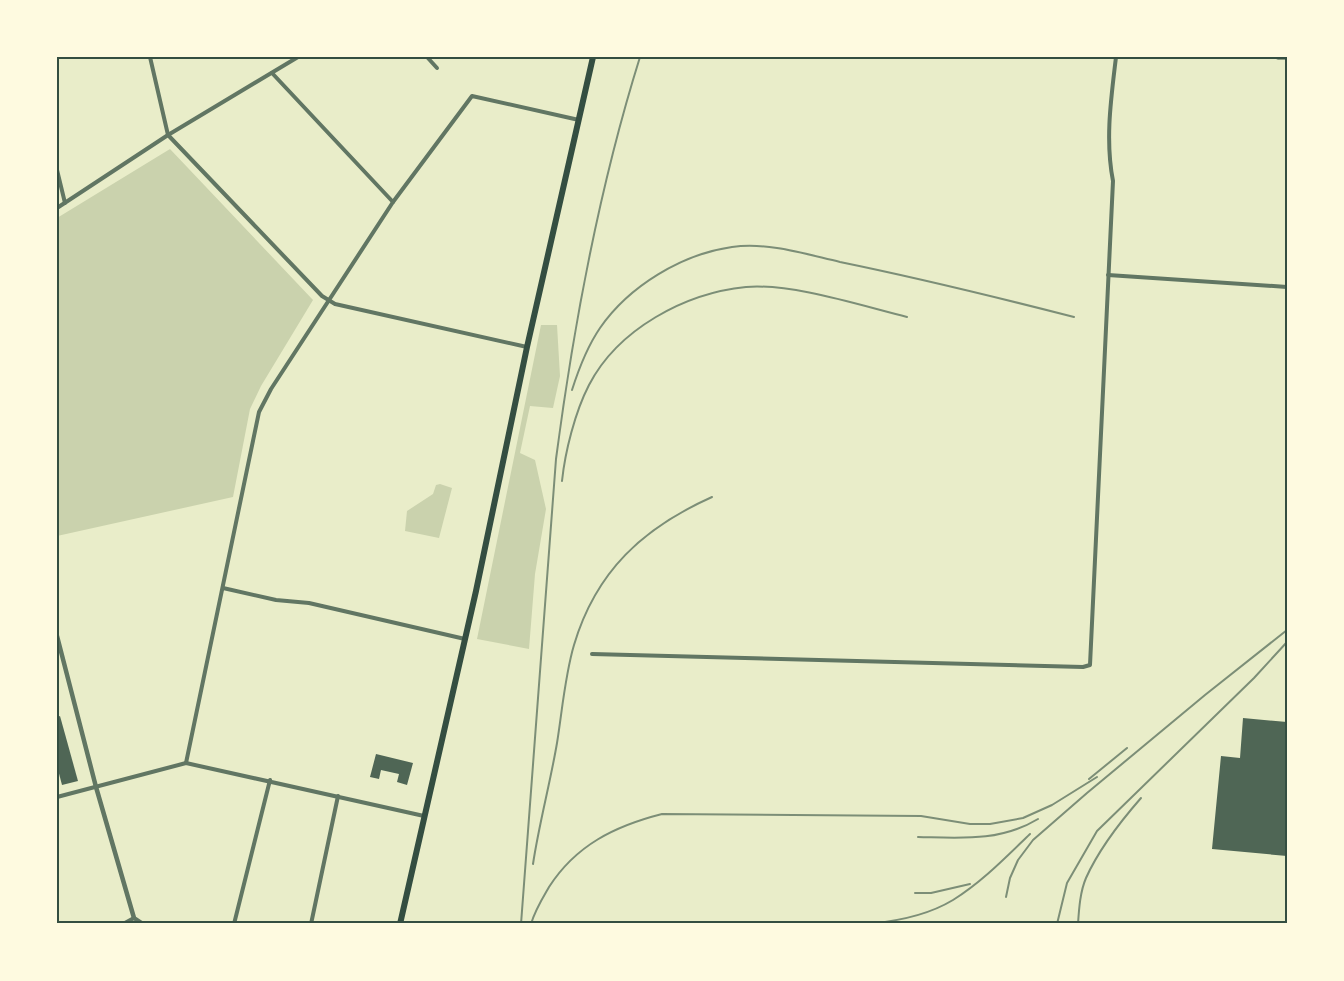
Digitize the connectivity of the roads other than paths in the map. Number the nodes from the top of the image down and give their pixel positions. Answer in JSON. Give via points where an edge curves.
{"nodes":[{"id":1,"x":150,"y":57,"type":"edge"},
{"id":2,"x":298,"y":57,"type":"edge"},
{"id":3,"x":427,"y":57,"type":"edge"},
{"id":4,"x":593,"y":57,"type":"edge"},
{"id":5,"x":1116,"y":57,"type":"edge"},
{"id":6,"x":1278,"y":57,"type":"edge"},
{"id":7,"x":1287,"y":57,"type":"edge"},
{"id":8,"x":437,"y":68,"type":"dead end"},
{"id":9,"x":272,"y":73,"type":"junction"},
{"id":10,"x":579,"y":120,"type":"junction"},
{"id":11,"x":168,"y":135,"type":"junction"},
{"id":12,"x":57,"y":170,"type":"edge"},
{"id":13,"x":393,"y":202,"type":"junction"},
{"id":14,"x":64,"y":203,"type":"junction"},
{"id":15,"x":57,"y":207,"type":"edge"},
{"id":16,"x":1108,"y":275,"type":"junction"},
{"id":17,"x":1287,"y":287,"type":"edge"},
{"id":18,"x":328,"y":301,"type":"junction"},
{"id":19,"x":527,"y":347,"type":"junction"},
{"id":20,"x":223,"y":588,"type":"junction"},
{"id":21,"x":57,"y":636,"type":"edge"},
{"id":22,"x":465,"y":639,"type":"junction"},
{"id":23,"x":592,"y":654,"type":"dead end"},
{"id":24,"x":186,"y":763,"type":"junction"},
{"id":25,"x":270,"y":780,"type":"junction"},
{"id":26,"x":96,"y":787,"type":"junction"},
{"id":27,"x":338,"y":796,"type":"junction"},
{"id":28,"x":57,"y":797,"type":"edge"},
{"id":29,"x":425,"y":816,"type":"junction"},
{"id":30,"x":133,"y":921,"type":"edge"},
{"id":31,"x":123,"y":924,"type":"edge"},
{"id":32,"x":143,"y":924,"type":"edge"},
{"id":33,"x":234,"y":924,"type":"edge"},
{"id":34,"x":311,"y":924,"type":"edge"},
{"id":35,"x":400,"y":924,"type":"edge"}],
"edges":[{"from":1,"to":11,"type":"street"},
{"from":2,"to":9,"type":"street"},
{"from":3,"to":8,"type":"street"},
{"from":4,"to":10,"type":"main road"},
{"from":5,"to":16,"type":"street","via":[[1110,100],[1108,155],[1113,181]]},
{"from":6,"to":7,"type":"main road"},
{"from":9,"to":11,"type":"street"},
{"from":9,"to":13,"type":"street"},
{"from":10,"to":13,"type":"street","via":[[472,96]]},
{"from":10,"to":19,"type":"main road"},
{"from":11,"to":14,"type":"street"},
{"from":11,"to":18,"type":"street"},
{"from":12,"to":14,"type":"street"},
{"from":13,"to":18,"type":"street"},
{"from":14,"to":15,"type":"street"},
{"from":16,"to":17,"type":"street"},
{"from":16,"to":23,"type":"street","via":[[1090,665]]},
{"from":18,"to":19,"type":"street"},
{"from":18,"to":20,"type":"street","via":[[259,412]]},
{"from":19,"to":22,"type":"main road"},
{"from":20,"to":22,"type":"street","via":[[309,603]]},
{"from":20,"to":24,"type":"street"},
{"from":21,"to":26,"type":"street"},
{"from":22,"to":29,"type":"main road"},
{"from":24,"to":25,"type":"street"},
{"from":24,"to":26,"type":"street"},
{"from":25,"to":27,"type":"street"},
{"from":25,"to":33,"type":"street"},
{"from":26,"to":28,"type":"street"},
{"from":26,"to":30,"type":"street"},
{"from":27,"to":29,"type":"street"},
{"from":27,"to":34,"type":"street"},
{"from":29,"to":35,"type":"main road"},
{"from":30,"to":31,"type":"street"},
{"from":30,"to":32,"type":"street"}]}
